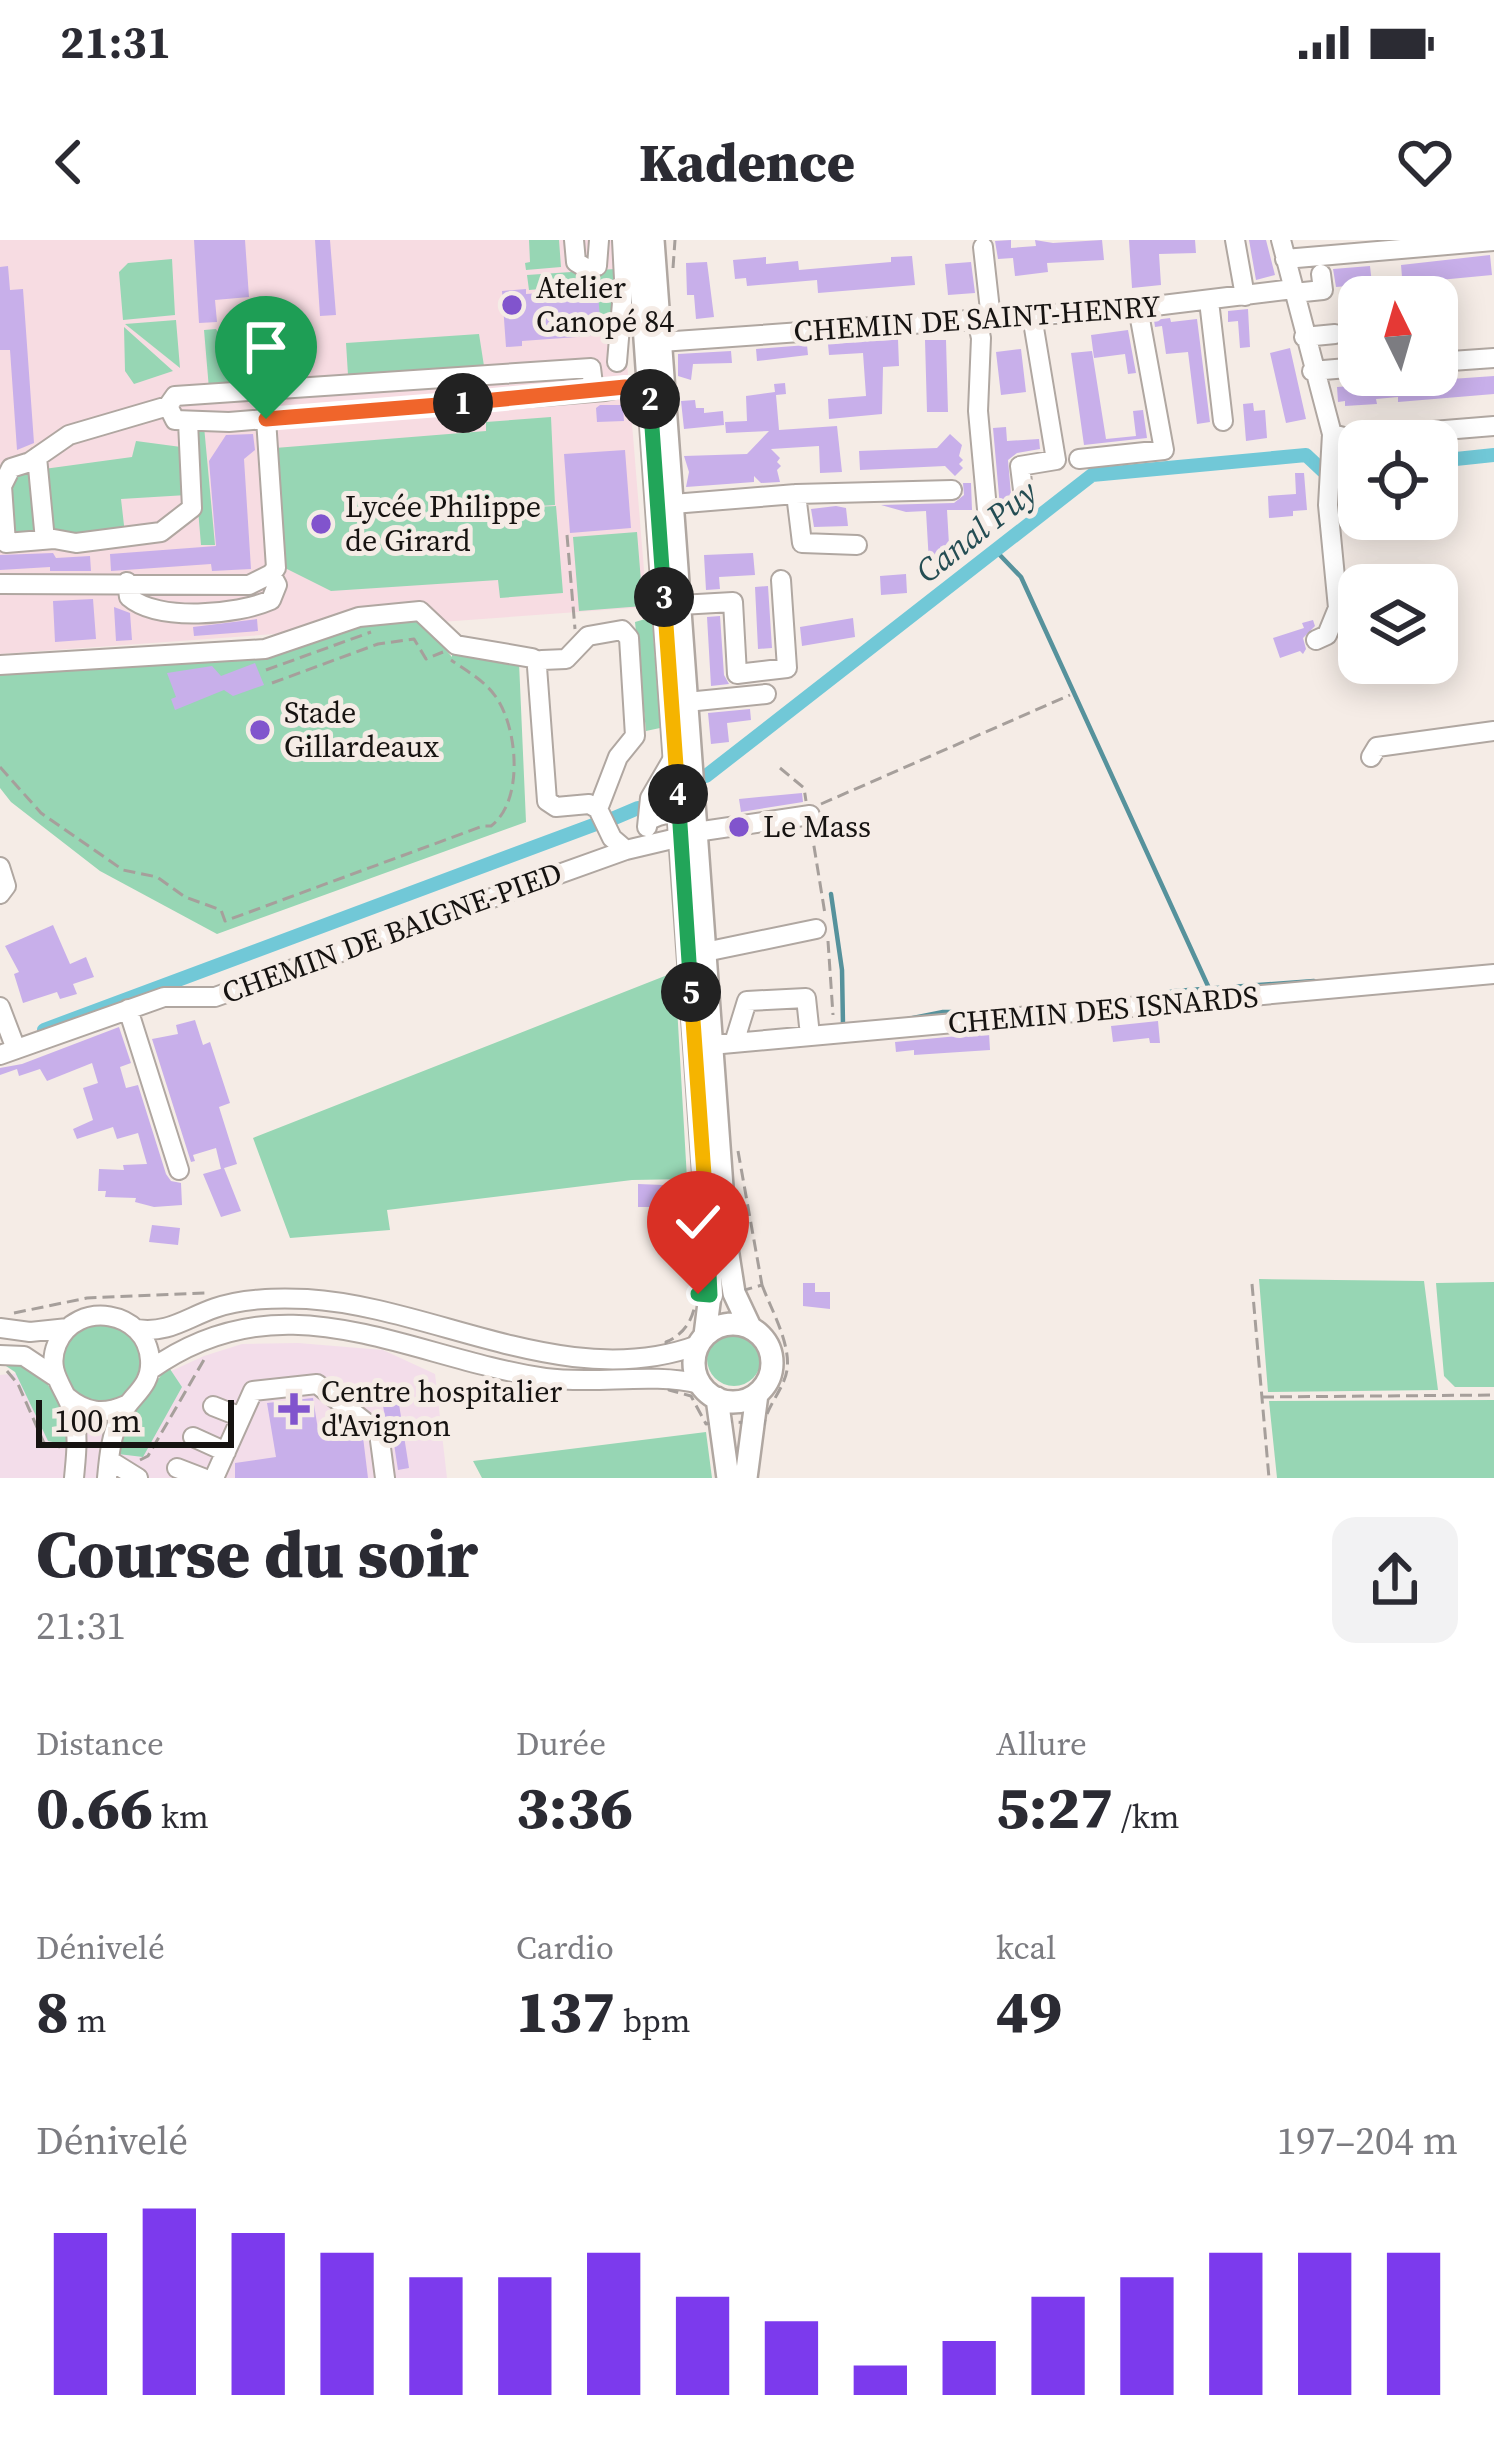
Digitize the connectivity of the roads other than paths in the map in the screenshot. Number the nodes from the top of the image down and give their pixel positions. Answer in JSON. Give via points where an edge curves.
{"nodes":[{"id":1,"x":574,"y":240,"type":"edge"},
{"id":2,"x":599,"y":240,"type":"edge"},
{"id":3,"x":622,"y":240,"type":"edge"},
{"id":4,"x":638,"y":240,"type":"edge"},
{"id":5,"x":653,"y":240,"type":"edge"},
{"id":6,"x":1235,"y":240,"type":"edge"},
{"id":7,"x":1494,"y":241,"type":"edge"},
{"id":8,"x":983,"y":247,"type":"dead end"},
{"id":9,"x":1283,"y":249,"type":"edge"},
{"id":10,"x":1321,"y":274,"type":"dead end"},
{"id":11,"x":1294,"y":291,"type":"junction"},
{"id":12,"x":1245,"y":296,"type":"junction"},
{"id":13,"x":1209,"y":301,"type":"junction"},
{"id":14,"x":1138,"y":308,"type":"junction"},
{"id":15,"x":1032,"y":316,"type":"junction"},
{"id":16,"x":984,"y":320,"type":"junction"},
{"id":17,"x":1335,"y":334,"type":"dead end"},
{"id":18,"x":1304,"y":337,"type":"junction"},
{"id":19,"x":653,"y":345,"type":"junction"},
{"id":20,"x":1494,"y":358,"type":"edge"},
{"id":21,"x":1458,"y":361,"type":"edge"},
{"id":22,"x":617,"y":362,"type":"junction"},
{"id":23,"x":1338,"y":369,"type":"edge"},
{"id":24,"x":1312,"y":371,"type":"junction"},
{"id":25,"x":625,"y":387,"type":"junction"},
{"id":26,"x":649,"y":389,"type":"junction"},
{"id":27,"x":594,"y":392,"type":"junction"},
{"id":28,"x":168,"y":406,"type":"junction"},
{"id":29,"x":266,"y":419,"type":"junction"},
{"id":30,"x":1223,"y":421,"type":"dead end"},
{"id":31,"x":188,"y":422,"type":"junction"},
{"id":32,"x":1494,"y":426,"type":"edge"},
{"id":33,"x":1332,"y":434,"type":"junction"},
{"id":34,"x":37,"y":457,"type":"junction"},
{"id":35,"x":1079,"y":459,"type":"dead end"},
{"id":36,"x":952,"y":490,"type":"dead end"},
{"id":37,"x":796,"y":494,"type":"junction"},
{"id":38,"x":1024,"y":498,"type":"dead end"},
{"id":39,"x":673,"y":504,"type":"junction"},
{"id":40,"x":988,"y":520,"type":"dead end"},
{"id":41,"x":45,"y":539,"type":"junction"},
{"id":42,"x":857,"y":544,"type":"dead end"},
{"id":43,"x":271,"y":574,"type":"junction"},
{"id":44,"x":781,"y":580,"type":"dead end"},
{"id":45,"x":127,"y":582,"type":"junction"},
{"id":46,"x":0,"y":584,"type":"edge"},
{"id":47,"x":680,"y":605,"type":"junction"},
{"id":48,"x":1316,"y":640,"type":"dead end"},
{"id":49,"x":538,"y":662,"type":"junction"},
{"id":50,"x":0,"y":665,"type":"edge"},
{"id":51,"x":766,"y":694,"type":"dead end"},
{"id":52,"x":687,"y":702,"type":"junction"},
{"id":53,"x":1494,"y":731,"type":"edge"},
{"id":54,"x":675,"y":755,"type":"junction"},
{"id":55,"x":1371,"y":757,"type":"dead end"},
{"id":56,"x":598,"y":809,"type":"junction"},
{"id":57,"x":810,"y":815,"type":"road end"},
{"id":58,"x":648,"y":821,"type":"junction"},
{"id":59,"x":689,"y":825,"type":"junction"},
{"id":60,"x":636,"y":847,"type":"junction"},
{"id":61,"x":0,"y":867,"type":"edge"},
{"id":62,"x":0,"y":894,"type":"edge"},
{"id":63,"x":815,"y":928,"type":"dead end"},
{"id":64,"x":705,"y":952,"type":"junction"},
{"id":65,"x":1494,"y":974,"type":"edge"},
{"id":66,"x":0,"y":1007,"type":"edge"},
{"id":67,"x":128,"y":1009,"type":"junction"},
{"id":68,"x":809,"y":1026,"type":"dead end"},
{"id":69,"x":723,"y":1044,"type":"junction"},
{"id":70,"x":8,"y":1052,"type":"edge"},
{"id":71,"x":179,"y":1170,"type":"dead end"},
{"id":72,"x":1,"y":1321,"type":"edge"},
{"id":73,"x":750,"y":1327,"type":"junction"},
{"id":74,"x":68,"y":1328,"type":"junction"},
{"id":75,"x":136,"y":1329,"type":"junction"},
{"id":76,"x":702,"y":1340,"type":"junction"},
{"id":77,"x":0,"y":1355,"type":"edge"},
{"id":78,"x":150,"y":1370,"type":"junction"},
{"id":79,"x":54,"y":1376,"type":"junction"},
{"id":80,"x":757,"y":1394,"type":"junction"},
{"id":81,"x":67,"y":1397,"type":"junction"},
{"id":82,"x":712,"y":1401,"type":"junction"},
{"id":83,"x":126,"y":1405,"type":"junction"},
{"id":84,"x":213,"y":1406,"type":"dead end"},
{"id":85,"x":242,"y":1417,"type":"junction"},
{"id":86,"x":193,"y":1437,"type":"dead end"},
{"id":87,"x":226,"y":1452,"type":"junction"},
{"id":88,"x":177,"y":1468,"type":"dead end"},
{"id":89,"x":108,"y":1469,"type":"edge"},
{"id":90,"x":138,"y":1470,"type":"edge"},
{"id":91,"x":74,"y":1478,"type":"edge"},
{"id":92,"x":203,"y":1478,"type":"edge"},
{"id":93,"x":214,"y":1478,"type":"edge"},
{"id":94,"x":385,"y":1478,"type":"edge"},
{"id":95,"x":728,"y":1478,"type":"edge"},
{"id":96,"x":746,"y":1478,"type":"edge"}],
"edges":[{"from":1,"to":2,"type":"street","via":[[576,262],[586,268],[597,266]]},
{"from":3,"to":22,"type":"street"},
{"from":4,"to":19,"type":"main road"},
{"from":5,"to":19,"type":"main road"},
{"from":6,"to":12,"type":"street"},
{"from":7,"to":9,"type":"street"},
{"from":8,"to":16,"type":"street"},
{"from":9,"to":11,"type":"street"},
{"from":10,"to":11,"type":"street","via":[[1323,290]]},
{"from":11,"to":12,"type":"street","name":"CHEMIN DE SAINT-HENRY"},
{"from":11,"to":18,"type":"street"},
{"from":12,"to":13,"type":"street","name":"CHEMIN DE SAINT-HENRY"},
{"from":13,"to":14,"type":"street","name":"CHEMIN DE SAINT-HENRY"},
{"from":13,"to":30,"type":"street"},
{"from":14,"to":15,"type":"street","name":"CHEMIN DE SAINT-HENRY"},
{"from":14,"to":35,"type":"street","via":[[1164,450]]},
{"from":15,"to":16,"type":"street","name":"CHEMIN DE SAINT-HENRY"},
{"from":15,"to":38,"type":"street","via":[[1056,460],[1020,466]]},
{"from":16,"to":19,"type":"street","name":"CHEMIN DE SAINT-HENRY"},
{"from":16,"to":40,"type":"street","via":[[978,411]]},
{"from":17,"to":18,"type":"street"},
{"from":18,"to":24,"type":"street"},
{"from":19,"to":22,"type":"street","via":[[630,349]]},
{"from":19,"to":26,"type":"main road"},
{"from":19,"to":39,"type":"main road"},
{"from":20,"to":21,"type":"street"},
{"from":22,"to":25,"type":"street"},
{"from":23,"to":24,"type":"street"},
{"from":24,"to":33,"type":"street"},
{"from":25,"to":26,"type":"street"},
{"from":25,"to":27,"type":"street"},
{"from":26,"to":54,"type":"main road"},
{"from":27,"to":28,"type":"street","via":[[591,368],[175,396]]},
{"from":27,"to":29,"type":"street"},
{"from":28,"to":31,"type":"street","via":[[175,420]]},
{"from":28,"to":34,"type":"street","via":[[69,435]]},
{"from":29,"to":31,"type":"street"},
{"from":29,"to":43,"type":"street"},
{"from":31,"to":41,"type":"street","via":[[192,508],[161,532]]},
{"from":32,"to":33,"type":"street"},
{"from":33,"to":48,"type":"street","via":[[1328,505],[1338,608],[1327,635]]},
{"from":34,"to":41,"type":"street"},
{"from":34,"to":41,"type":"street","via":[[11,468],[2,486],[6,543]]},
{"from":36,"to":37,"type":"street"},
{"from":37,"to":39,"type":"street"},
{"from":37,"to":42,"type":"street","via":[[802,543]]},
{"from":39,"to":47,"type":"main road"},
{"from":43,"to":45,"type":"street","via":[[249,584]]},
{"from":43,"to":45,"type":"street","via":[[271,600],[254,608],[164,614],[129,597]]},
{"from":44,"to":47,"type":"street","via":[[787,668],[737,674],[733,602]]},
{"from":45,"to":46,"type":"street"},
{"from":47,"to":52,"type":"main road"},
{"from":49,"to":50,"type":"street","via":[[450,649],[421,611],[359,617],[265,649]]},
{"from":49,"to":56,"type":"street","via":[[547,801]]},
{"from":49,"to":56,"type":"street","via":[[566,658],[597,633],[622,630],[629,638],[635,736]]},
{"from":51,"to":52,"type":"street"},
{"from":52,"to":59,"type":"main road"},
{"from":53,"to":55,"type":"street","via":[[1414,739],[1377,747]]},
{"from":54,"to":58,"type":"street","via":[[650,798]]},
{"from":54,"to":59,"type":"main road"},
{"from":56,"to":60,"type":"street","via":[[612,838]]},
{"from":57,"to":59,"type":"street"},
{"from":58,"to":59,"type":"street","via":[[663,814]]},
{"from":58,"to":60,"type":"street"},
{"from":59,"to":60,"type":"street","name":"CHEMIN DE BAIGNE-PIED"},
{"from":59,"to":64,"type":"main road"},
{"from":59,"to":76,"type":"main road","via":[[710,1295]]},
{"from":60,"to":67,"type":"street","name":"CHEMIN DE BAIGNE-PIED","via":[[215,997],[164,997]]},
{"from":61,"to":62,"type":"street"},
{"from":63,"to":64,"type":"street"},
{"from":64,"to":69,"type":"main road"},
{"from":65,"to":69,"type":"street","name":"CHEMIN DES ISNARDS"},
{"from":66,"to":70,"type":"street"},
{"from":67,"to":70,"type":"street","name":"CHEMIN DE BAIGNE-PIED"},
{"from":67,"to":71,"type":"street"},
{"from":68,"to":69,"type":"street","via":[[806,998],[748,1001]]},
{"from":69,"to":73,"type":"main road","via":[[726,1242],[734,1293]]},
{"from":72,"to":74,"type":"street","via":[[30,1332]]},
{"from":73,"to":76,"type":"main road","via":[[726,1324]]},
{"from":73,"to":80,"type":"main road","via":[[767,1342],[772,1364]]},
{"from":74,"to":75,"type":"street","via":[[98,1315]]},
{"from":74,"to":79,"type":"street","via":[[55,1350]]},
{"from":75,"to":76,"type":"street","via":[[163,1331],[230,1304],[305,1299],[582,1356],[667,1354]]},
{"from":75,"to":78,"type":"street"},
{"from":76,"to":82,"type":"main road","via":[[694,1365]]},
{"from":77,"to":79,"type":"street","via":[[24,1356]]},
{"from":78,"to":82,"type":"street","via":[[208,1337],[287,1324],[363,1333],[542,1378],[664,1383]]},
{"from":78,"to":83,"type":"street"},
{"from":79,"to":81,"type":"street"},
{"from":80,"to":82,"type":"main road"},
{"from":80,"to":96,"type":"main road"},
{"from":81,"to":83,"type":"street","via":[[102,1412]]},
{"from":81,"to":91,"type":"street"},
{"from":82,"to":95,"type":"main road"},
{"from":83,"to":89,"type":"street"},
{"from":84,"to":85,"type":"street"},
{"from":85,"to":87,"type":"street"},
{"from":85,"to":94,"type":"street","via":[[253,1391],[317,1384],[380,1433]]},
{"from":86,"to":87,"type":"street"},
{"from":87,"to":93,"type":"street"},
{"from":88,"to":92,"type":"street"},
{"from":89,"to":90,"type":"street"}]}
